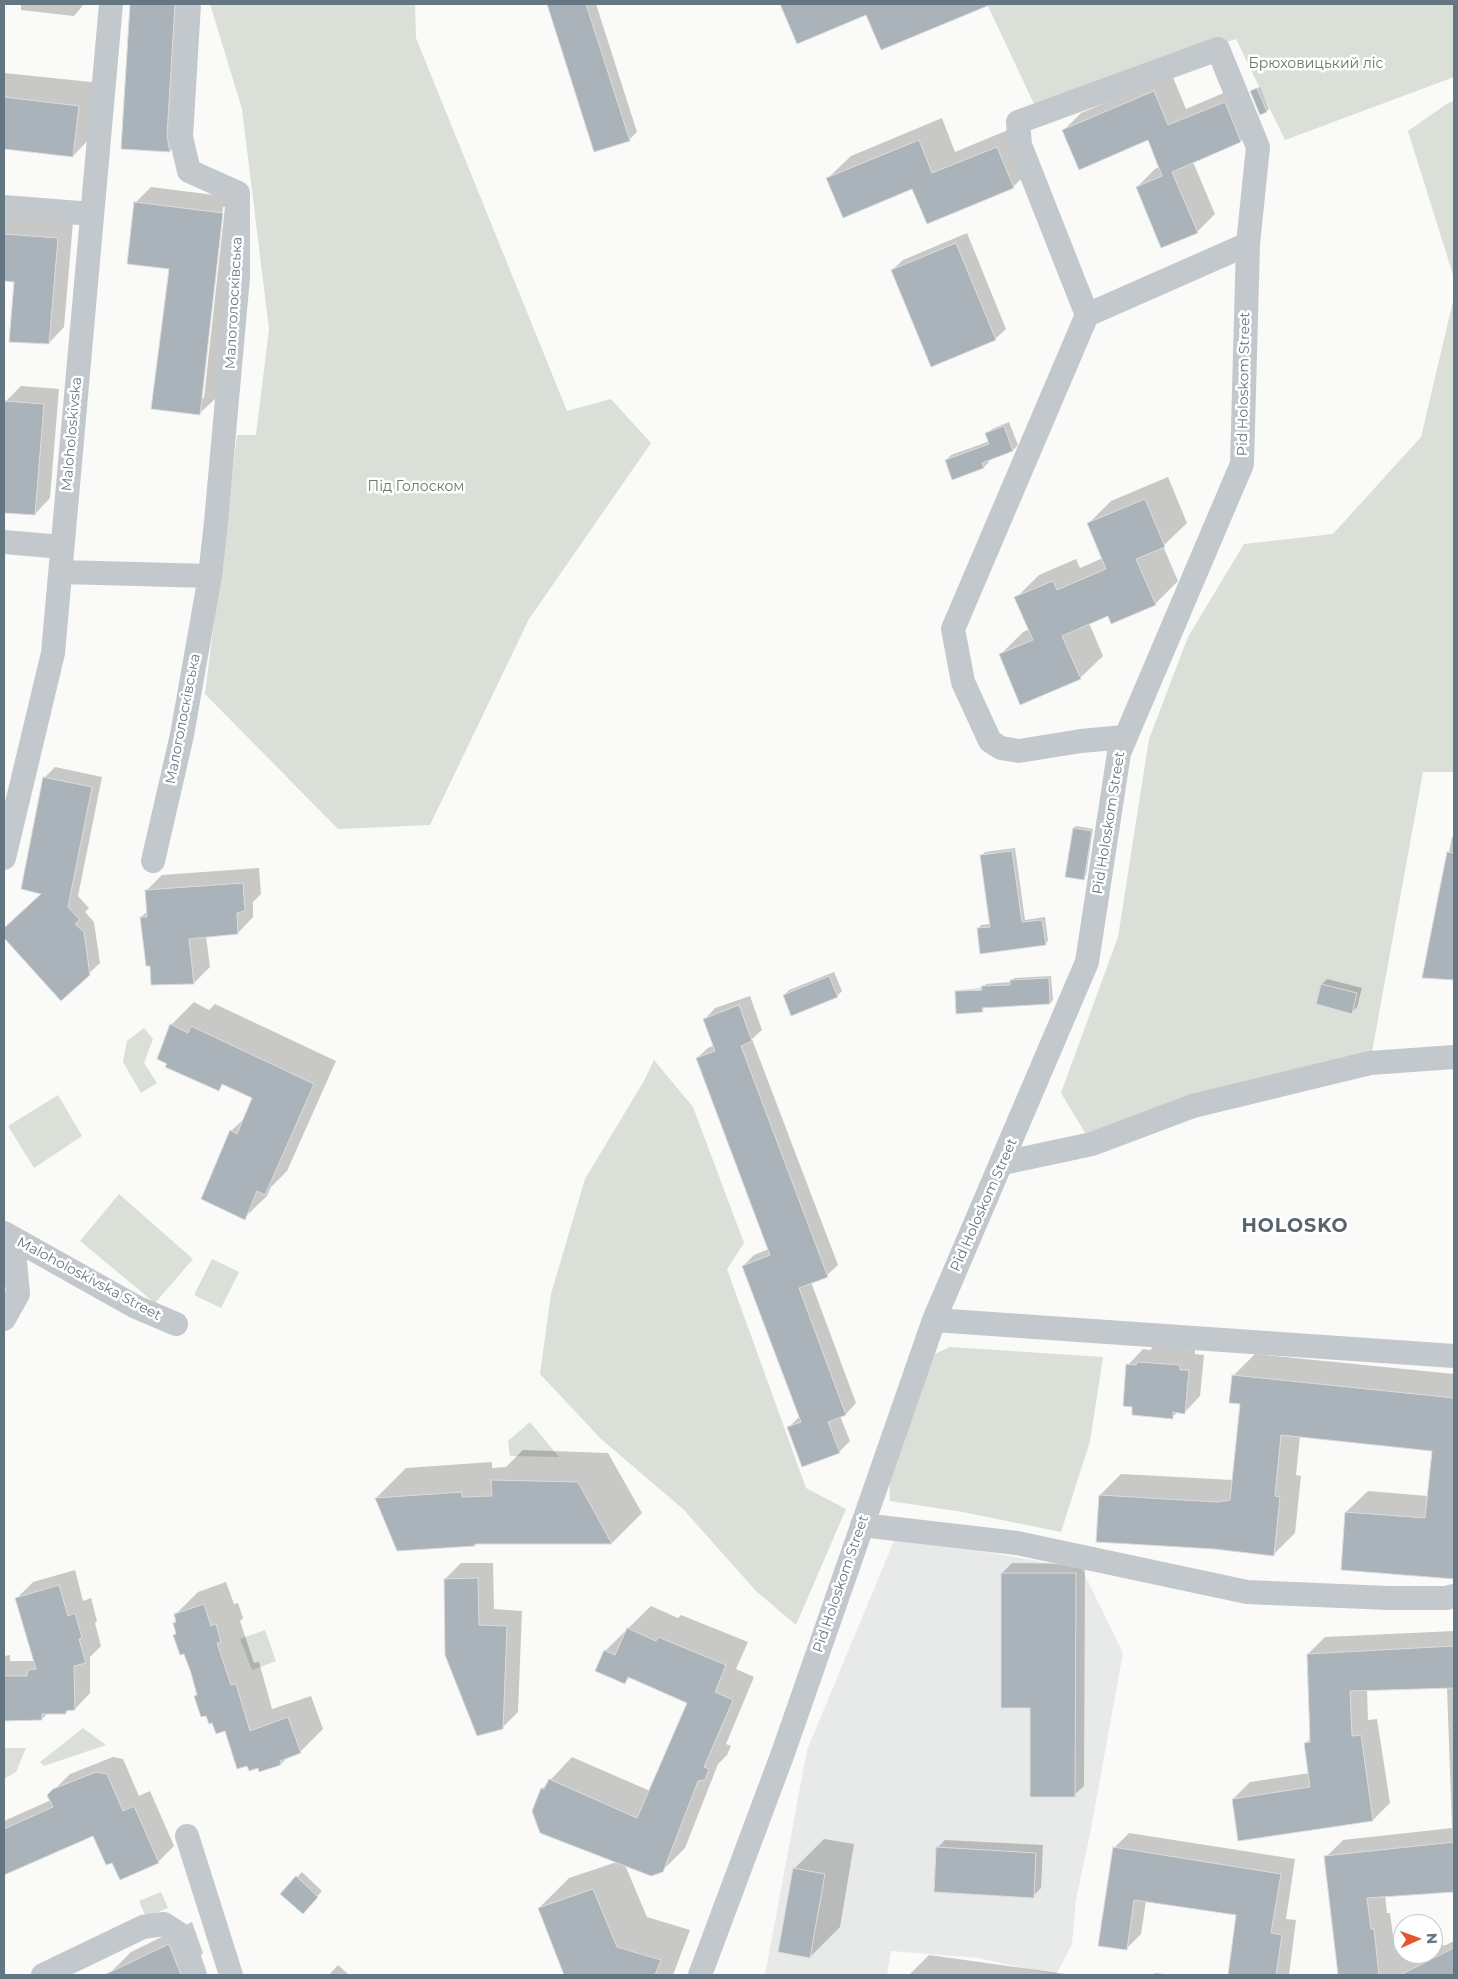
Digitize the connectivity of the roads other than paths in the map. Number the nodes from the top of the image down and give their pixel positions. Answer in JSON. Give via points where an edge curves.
{"nodes":[{"id":1,"x":111,"y":4,"type":"edge"},
{"id":2,"x":189,"y":4,"type":"edge"},
{"id":3,"x":4,"y":207,"type":"edge"},
{"id":4,"x":92,"y":214,"type":"junction"},
{"id":5,"x":1248,"y":244,"type":"junction"},
{"id":6,"x":1087,"y":315,"type":"junction"},
{"id":7,"x":4,"y":542,"type":"edge"},
{"id":8,"x":62,"y":546,"type":"junction"},
{"id":9,"x":61,"y":572,"type":"junction"},
{"id":10,"x":210,"y":576,"type":"junction"},
{"id":11,"x":1124,"y":737,"type":"junction"},
{"id":12,"x":4,"y":858,"type":"edge"},
{"id":13,"x":153,"y":862,"type":"dead end"},
{"id":14,"x":1454,"y":1058,"type":"edge"},
{"id":15,"x":1003,"y":1163,"type":"junction"},
{"id":16,"x":8,"y":1236,"type":"edge"},
{"id":17,"x":4,"y":1319,"type":"edge"},
{"id":18,"x":934,"y":1320,"type":"junction"},
{"id":19,"x":176,"y":1324,"type":"dead end"},
{"id":20,"x":1454,"y":1356,"type":"edge"},
{"id":21,"x":862,"y":1525,"type":"junction"},
{"id":22,"x":1454,"y":1596,"type":"edge"},
{"id":23,"x":187,"y":1836,"type":"dead end"},
{"id":24,"x":43,"y":1975,"type":"edge"},
{"id":25,"x":195,"y":1975,"type":"edge"},
{"id":26,"x":232,"y":1975,"type":"edge"},
{"id":27,"x":700,"y":1975,"type":"edge"}],
"edges":[{"from":1,"to":4,"type":"street","name":"Maloholoskivska"},
{"from":2,"to":10,"type":"street","name":"Малоголосківська","via":[[182,137],[189,172],[238,193],[238,277]]},
{"from":3,"to":4,"type":"street"},
{"from":4,"to":8,"type":"street","name":"Maloholoskivska"},
{"from":5,"to":6,"type":"street"},
{"from":5,"to":6,"type":"street","name":"Pid Holoskom Street","via":[[1258,147],[1218,49],[1018,122],[1020,145]]},
{"from":5,"to":11,"type":"street","name":"Pid Holoskom Street","via":[[1242,464]]},
{"from":6,"to":11,"type":"street","via":[[953,629],[963,682],[990,741],[1001,748],[1019,751]]},
{"from":7,"to":8,"type":"street"},
{"from":8,"to":9,"type":"street","name":"Maloholoskivska"},
{"from":9,"to":10,"type":"street"},
{"from":9,"to":12,"type":"street","name":"Maloholoskivska","via":[[53,653]]},
{"from":10,"to":13,"type":"street","name":"Малоголосківська","via":[[182,736]]},
{"from":11,"to":15,"type":"street","name":"Pid Holoskom Street","via":[[1087,962]]},
{"from":14,"to":15,"type":"street","via":[[1370,1063],[1193,1106],[1092,1144]]},
{"from":15,"to":18,"type":"street","name":"Pid Holoskom Street"},
{"from":16,"to":17,"type":"street","via":[[18,1294]]},
{"from":16,"to":19,"type":"street","name":"Maloholoskivska Street","via":[[136,1307]]},
{"from":18,"to":20,"type":"street"},
{"from":18,"to":21,"type":"street","name":"Pid Holoskom Street"},
{"from":21,"to":22,"type":"street","via":[[1017,1543],[1247,1592],[1388,1598]]},
{"from":21,"to":27,"type":"street","name":"Pid Holoskom Street","via":[[783,1753]]},
{"from":23,"to":26,"type":"street"},
{"from":24,"to":25,"type":"street","via":[[143,1927],[164,1924],[181,1936]]}]}
